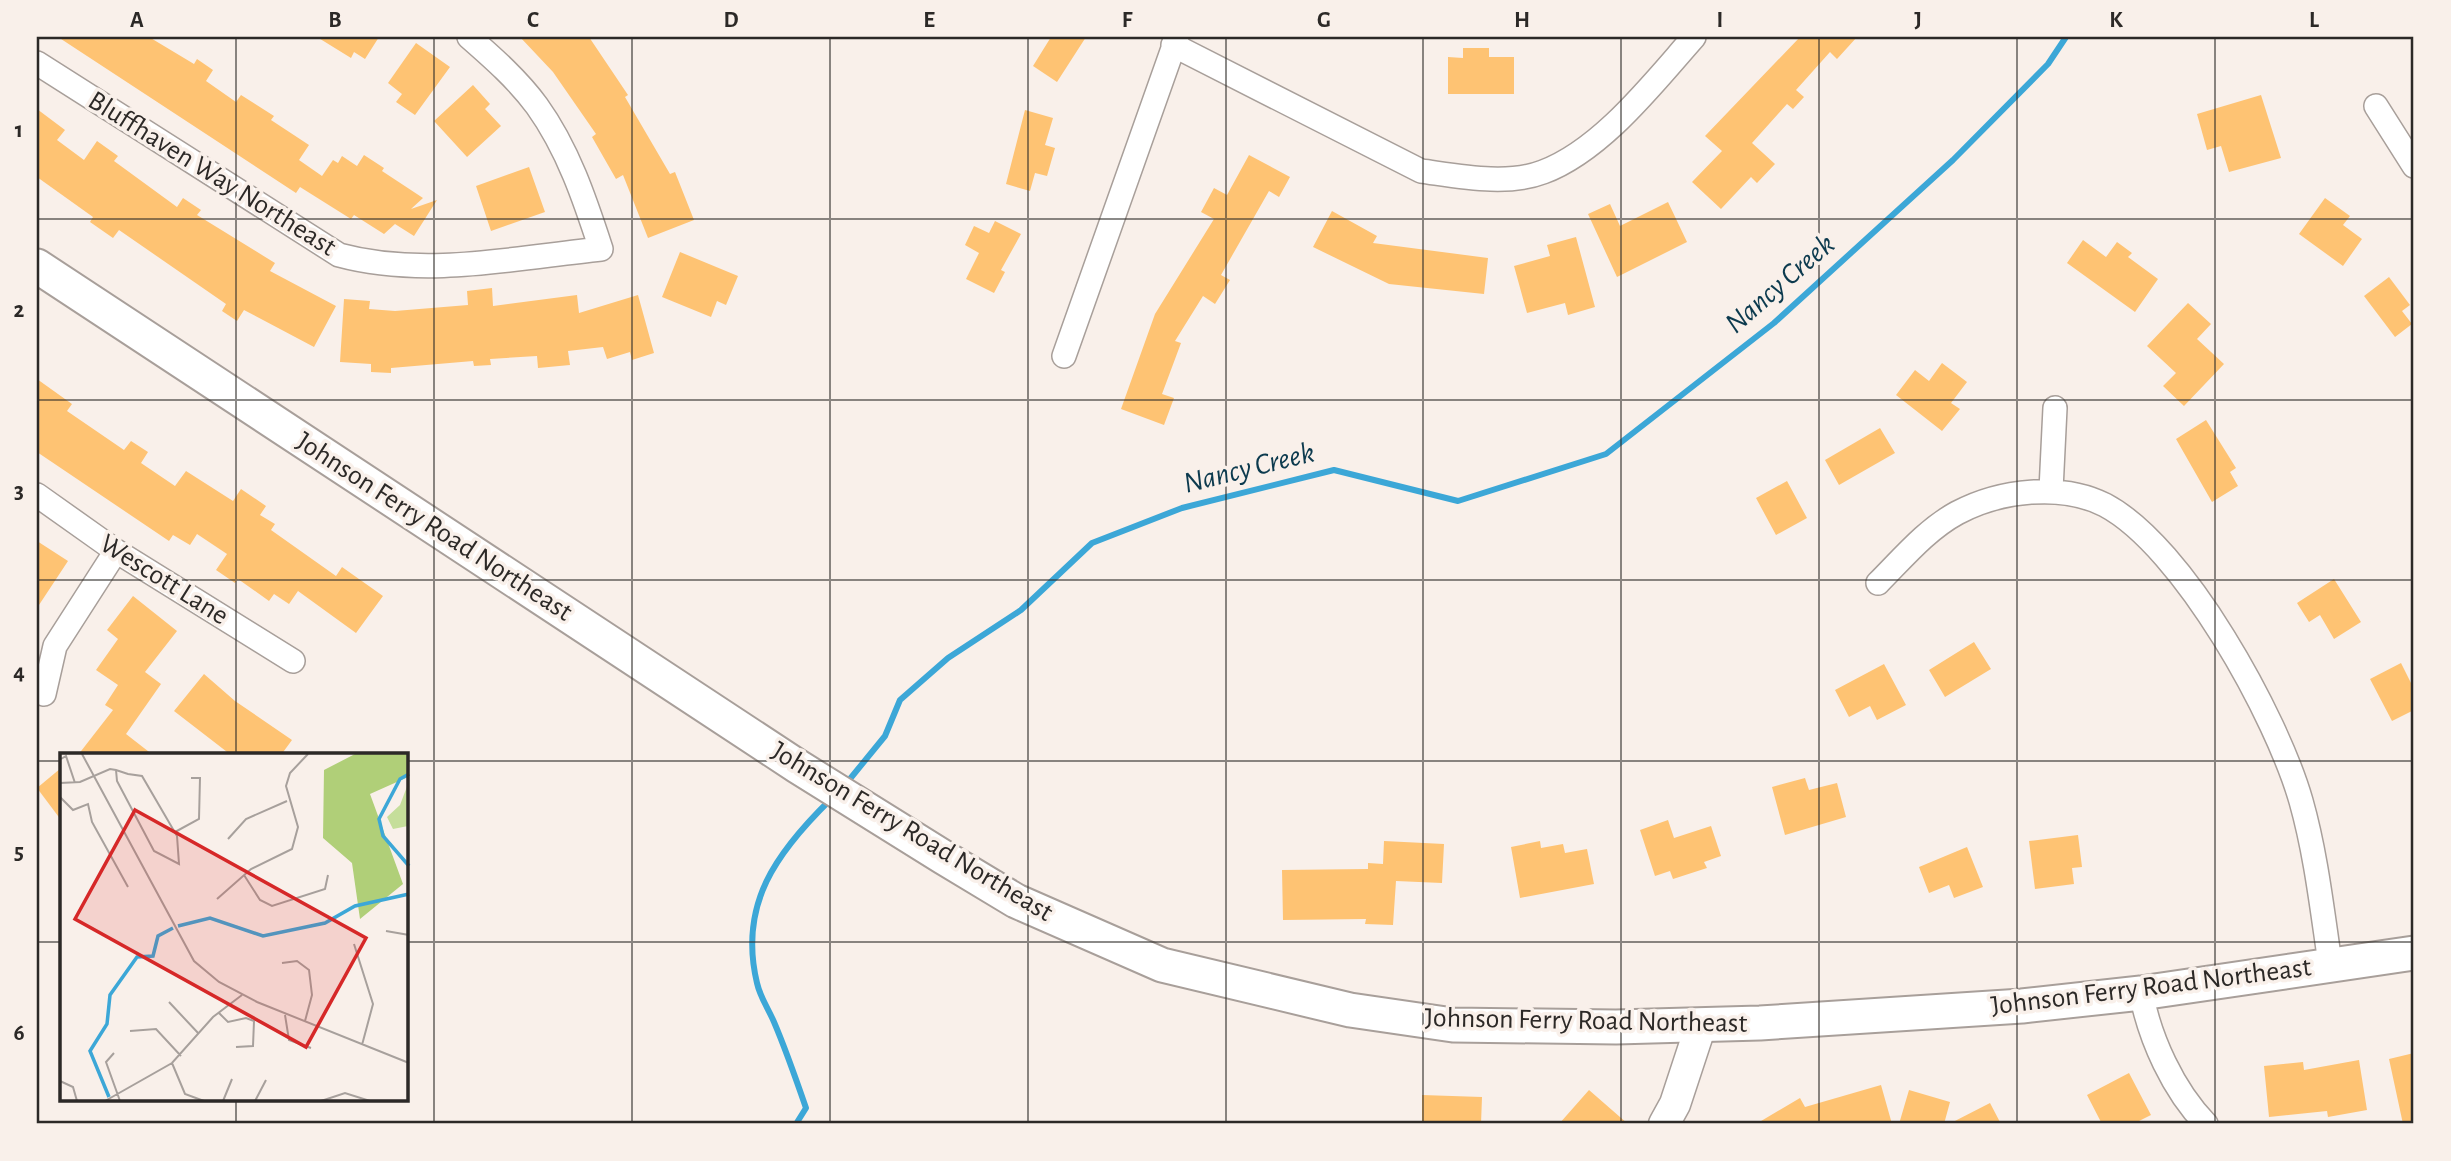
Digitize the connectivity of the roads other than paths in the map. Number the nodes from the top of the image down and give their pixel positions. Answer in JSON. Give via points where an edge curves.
{"nodes":[{"id":1,"x":469,"y":37,"type":"edge"},
{"id":2,"x":1694,"y":37,"type":"edge"},
{"id":3,"x":1175,"y":41,"type":"edge"},
{"id":4,"x":37,"y":63,"type":"edge"},
{"id":5,"x":2376,"y":106,"type":"dead end"},
{"id":6,"x":2414,"y":166,"type":"edge"},
{"id":7,"x":37,"y":266,"type":"edge"},
{"id":8,"x":1064,"y":356,"type":"dead end"},
{"id":9,"x":2055,"y":408,"type":"dead end"},
{"id":10,"x":2051,"y":490,"type":"junction"},
{"id":11,"x":37,"y":495,"type":"edge"},
{"id":12,"x":116,"y":551,"type":"junction"},
{"id":13,"x":1878,"y":583,"type":"dead end"},
{"id":14,"x":293,"y":661,"type":"dead end"},
{"id":15,"x":44,"y":694,"type":"dead end"},
{"id":16,"x":2414,"y":953,"type":"edge"},
{"id":17,"x":2330,"y":963,"type":"junction"},
{"id":18,"x":2141,"y":993,"type":"junction"},
{"id":19,"x":1701,"y":1026,"type":"junction"},
{"id":20,"x":1664,"y":1124,"type":"edge"},
{"id":21,"x":2206,"y":1124,"type":"edge"}],
"edges":[{"from":1,"to":4,"type":"street","name":"Bluffhaven Way Northeast","via":[[537,106],[578,180],[601,249],[412,268],[339,255]]},
{"from":2,"to":3,"type":"street","via":[[1622,119],[1543,173],[1507,177],[1421,171]]},
{"from":3,"to":8,"type":"street"},
{"from":5,"to":6,"type":"street"},
{"from":7,"to":19,"type":"main road","name":"Johnson Ferry Road Northeast","via":[[797,766],[1016,901],[1163,965],[1350,1010],[1453,1025]]},
{"from":9,"to":10,"type":"street"},
{"from":10,"to":13,"type":"street","via":[[1993,500],[1960,512],[1936,526]]},
{"from":10,"to":17,"type":"street","via":[[2105,505],[2127,519],[2183,580],[2218,630],[2265,712],[2300,800]]},
{"from":11,"to":12,"type":"street","name":"Wescott Lane"},
{"from":12,"to":14,"type":"street","name":"Wescott Lane"},
{"from":12,"to":15,"type":"street","via":[[55,646]]},
{"from":16,"to":17,"type":"main road","name":"Johnson Ferry Road Northeast"},
{"from":17,"to":18,"type":"main road","name":"Johnson Ferry Road Northeast"},
{"from":18,"to":19,"type":"main road","name":"Johnson Ferry Road Northeast","via":[[2022,1006]]},
{"from":18,"to":21,"type":"street","via":[[2159,1052]]},
{"from":19,"to":20,"type":"street"}]}
